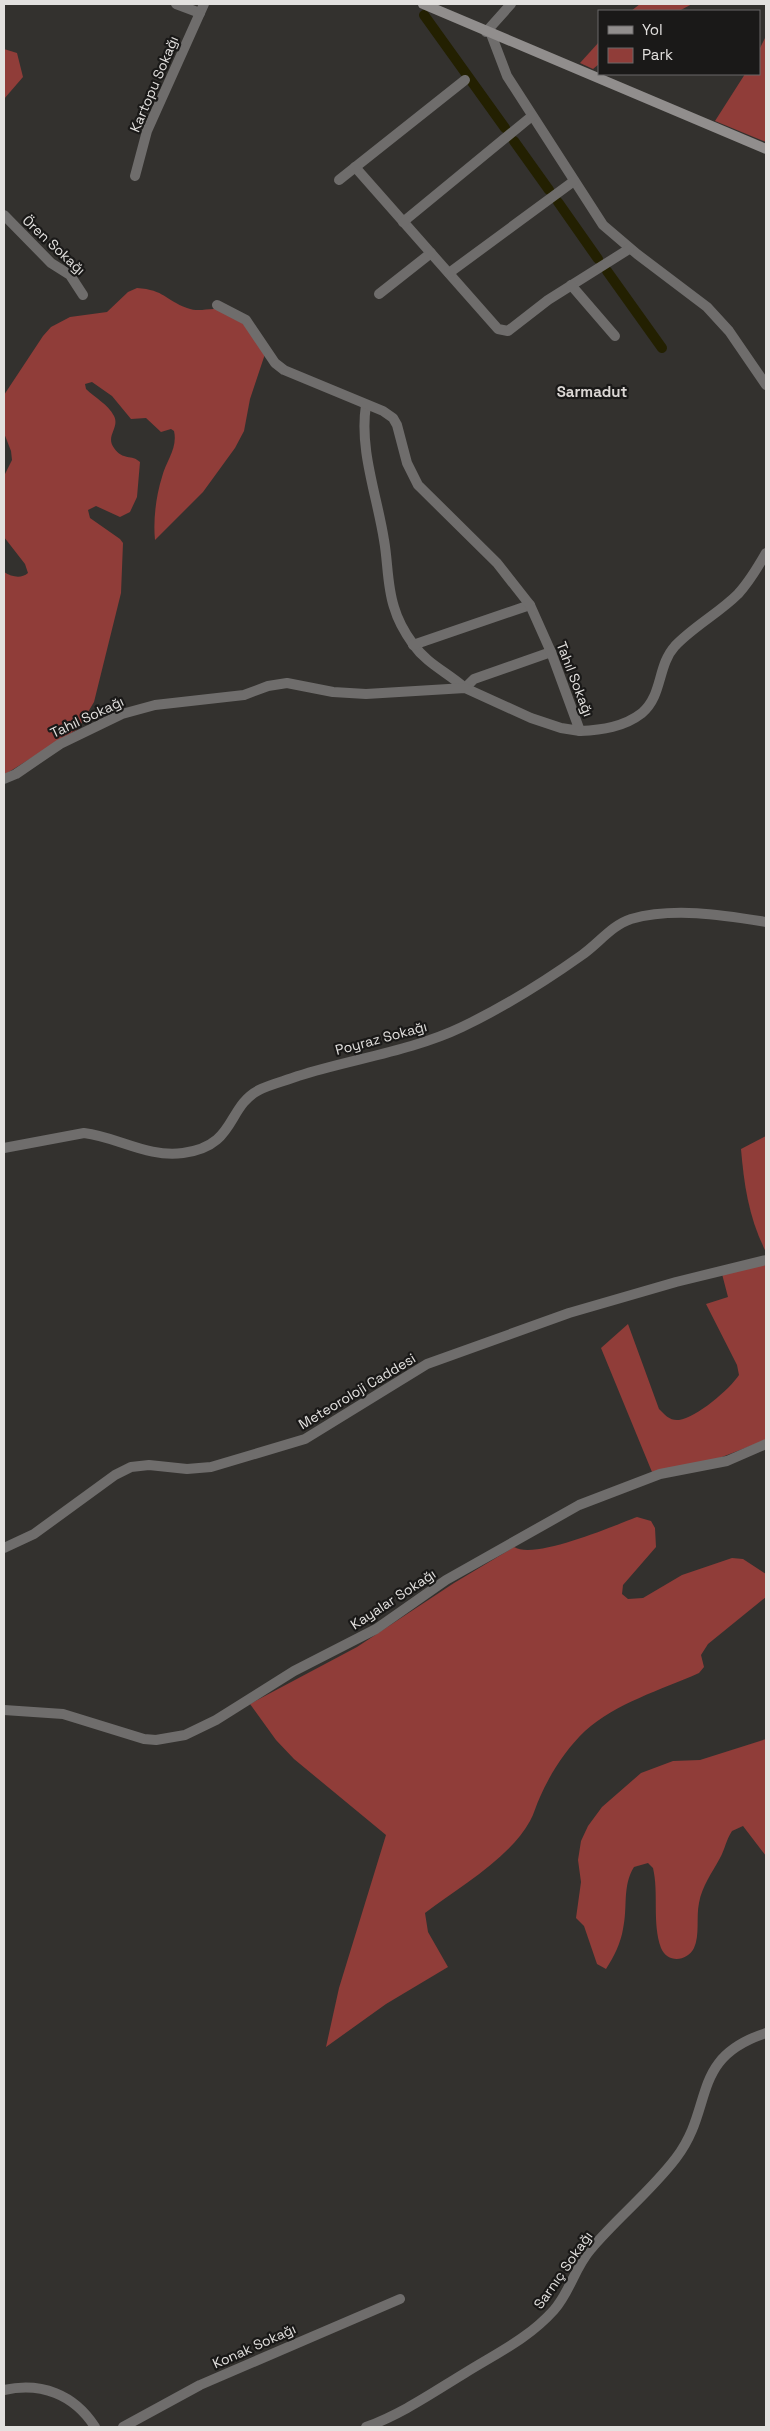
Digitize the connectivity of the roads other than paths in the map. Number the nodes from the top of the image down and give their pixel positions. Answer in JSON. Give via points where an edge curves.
{"nodes":[{"id":1,"x":176,"y":4,"type":"edge"},
{"id":2,"x":423,"y":4,"type":"edge"},
{"id":3,"x":510,"y":4,"type":"edge"},
{"id":4,"x":202,"y":8,"type":"edge"},
{"id":5,"x":488,"y":33,"type":"junction"},
{"id":6,"x":465,"y":80,"type":"dead end"},
{"id":7,"x":532,"y":116,"type":"junction"},
{"id":8,"x":766,"y":149,"type":"edge"},
{"id":9,"x":355,"y":167,"type":"junction"},
{"id":10,"x":135,"y":176,"type":"dead end"},
{"id":11,"x":339,"y":180,"type":"dead end"},
{"id":12,"x":574,"y":181,"type":"junction"},
{"id":13,"x":4,"y":216,"type":"edge"},
{"id":14,"x":404,"y":222,"type":"junction"},
{"id":15,"x":629,"y":248,"type":"junction"},
{"id":16,"x":431,"y":253,"type":"junction"},
{"id":17,"x":449,"y":273,"type":"junction"},
{"id":18,"x":572,"y":285,"type":"junction"},
{"id":19,"x":379,"y":294,"type":"dead end"},
{"id":20,"x":82,"y":295,"type":"dead end"},
{"id":21,"x":218,"y":305,"type":"dead end"},
{"id":22,"x":615,"y":336,"type":"dead end"},
{"id":23,"x":766,"y":385,"type":"edge"},
{"id":24,"x":366,"y":405,"type":"junction"},
{"id":25,"x":766,"y":553,"type":"edge"},
{"id":26,"x":530,"y":605,"type":"junction"},
{"id":27,"x":413,"y":645,"type":"junction"},
{"id":28,"x":551,"y":652,"type":"junction"},
{"id":29,"x":465,"y":688,"type":"junction"},
{"id":30,"x":580,"y":731,"type":"junction"},
{"id":31,"x":4,"y":779,"type":"edge"},
{"id":32,"x":766,"y":922,"type":"edge"},
{"id":33,"x":4,"y":1148,"type":"edge"},
{"id":34,"x":766,"y":1260,"type":"edge"},
{"id":35,"x":766,"y":1444,"type":"edge"},
{"id":36,"x":4,"y":1548,"type":"edge"},
{"id":37,"x":4,"y":1710,"type":"edge"},
{"id":38,"x":766,"y":2033,"type":"edge"},
{"id":39,"x":400,"y":2298,"type":"dead end"},
{"id":40,"x":4,"y":2390,"type":"edge"},
{"id":41,"x":95,"y":2427,"type":"edge"},
{"id":42,"x":123,"y":2427,"type":"edge"},
{"id":43,"x":366,"y":2427,"type":"edge"}],
"edges":[{"from":1,"to":4,"type":"street"},
{"from":2,"to":5,"type":"main road"},
{"from":3,"to":5,"type":"street"},
{"from":4,"to":10,"type":"street","name":"Kartopu Sokağı","via":[[147,131]]},
{"from":5,"to":7,"type":"street","via":[[507,76]]},
{"from":5,"to":8,"type":"main road"},
{"from":6,"to":9,"type":"street"},
{"from":7,"to":12,"type":"street"},
{"from":7,"to":14,"type":"street"},
{"from":9,"to":11,"type":"street"},
{"from":9,"to":14,"type":"street"},
{"from":12,"to":15,"type":"street","via":[[602,225]]},
{"from":12,"to":17,"type":"street"},
{"from":13,"to":20,"type":"street","name":"Ören Sokağı","via":[[51,263],[70,275]]},
{"from":14,"to":16,"type":"street"},
{"from":15,"to":18,"type":"street"},
{"from":15,"to":23,"type":"street","via":[[707,307],[729,331]]},
{"from":16,"to":17,"type":"street"},
{"from":16,"to":19,"type":"street"},
{"from":17,"to":18,"type":"street","via":[[503,331],[508,331]]},
{"from":18,"to":22,"type":"street"},
{"from":21,"to":24,"type":"street","name":"Tahıl Sokağı","via":[[246,320],[275,363],[284,370]]},
{"from":24,"to":26,"type":"street","name":"Tahıl Sokağı","via":[[393,418],[407,463],[418,485],[497,563]]},
{"from":24,"to":27,"type":"street","via":[[366,445],[392,599],[398,620]]},
{"from":25,"to":30,"type":"street","via":[[737,595],[675,646],[661,668],[655,697],[650,705],[616,726]]},
{"from":26,"to":27,"type":"street"},
{"from":26,"to":28,"type":"street","name":"Tahıl Sokağı"},
{"from":27,"to":29,"type":"street","via":[[430,664]]},
{"from":28,"to":29,"type":"street","via":[[474,679]]},
{"from":28,"to":30,"type":"street","name":"Tahıl Sokağı"},
{"from":29,"to":30,"type":"street","name":"Tahıl Sokağı","via":[[531,718]]},
{"from":29,"to":31,"type":"street","name":"Tahıl Sokağı","via":[[366,694],[333,692],[287,682],[244,695],[155,705],[97,725]]},
{"from":32,"to":33,"type":"street","name":"Poyraz Sokağı","via":[[677,912],[628,920],[519,996],[462,1027],[259,1090],[245,1101],[221,1136],[198,1150],[153,1152],[84,1133]]},
{"from":34,"to":36,"type":"street","name":"Meteoroloji Caddesi","via":[[569,1313],[427,1364],[290,1445],[204,1468],[149,1465],[131,1468],[34,1534]]},
{"from":35,"to":37,"type":"street","name":"Kayalar Sokağı","via":[[727,1462],[660,1474],[579,1505],[446,1580],[376,1629],[294,1671],[216,1720],[184,1735],[144,1740],[63,1714]]},
{"from":38,"to":43,"type":"street","name":"Sarnıç Sokağı","via":[[732,2049],[715,2065],[693,2125],[677,2156],[591,2249],[566,2294],[545,2319],[514,2345],[434,2394]]},
{"from":39,"to":42,"type":"street","name":"Konak Sokağı","via":[[200,2385]]},
{"from":40,"to":41,"type":"street","via":[[34,2388],[59,2392],[77,2406]]}]}
